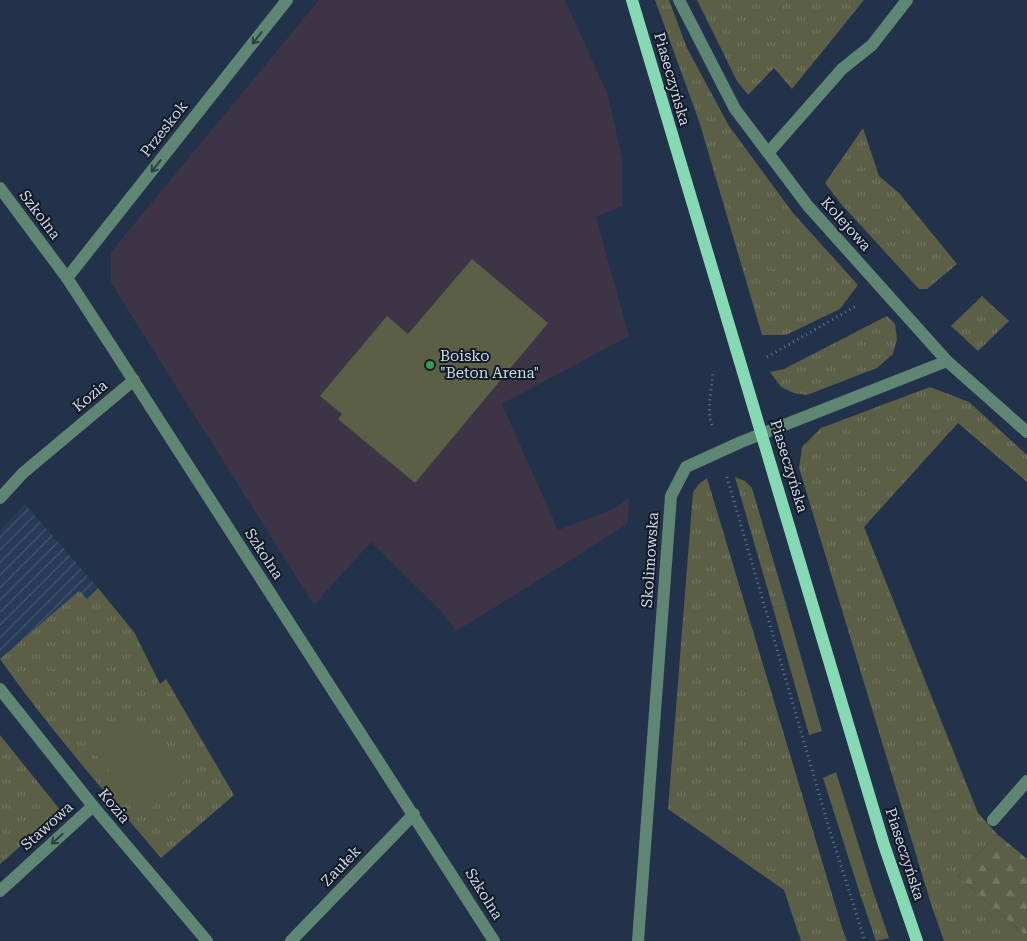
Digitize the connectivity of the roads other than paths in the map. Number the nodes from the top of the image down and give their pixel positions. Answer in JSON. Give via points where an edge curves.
{"nodes":[{"id":1,"x":287,"y":0,"type":"edge"},
{"id":2,"x":632,"y":0,"type":"edge"},
{"id":3,"x":907,"y":0,"type":"edge"},
{"id":4,"x":680,"y":3,"type":"edge"},
{"id":5,"x":768,"y":154,"type":"junction"},
{"id":6,"x":0,"y":188,"type":"edge"},
{"id":7,"x":67,"y":278,"type":"junction"},
{"id":8,"x":947,"y":361,"type":"junction"},
{"id":9,"x":134,"y":380,"type":"junction"},
{"id":10,"x":1027,"y":432,"type":"edge"},
{"id":11,"x":762,"y":434,"type":"junction"},
{"id":12,"x":0,"y":498,"type":"edge"},
{"id":13,"x":0,"y":689,"type":"edge"},
{"id":14,"x":1027,"y":781,"type":"edge"},
{"id":15,"x":93,"y":806,"type":"junction"},
{"id":16,"x":414,"y":814,"type":"junction"},
{"id":17,"x":992,"y":820,"type":"dead end"},
{"id":18,"x":0,"y":891,"type":"edge"},
{"id":19,"x":207,"y":941,"type":"edge"},
{"id":20,"x":291,"y":941,"type":"edge"},
{"id":21,"x":494,"y":941,"type":"edge"},
{"id":22,"x":638,"y":941,"type":"edge"},
{"id":23,"x":916,"y":941,"type":"edge"}],
"edges":[{"from":1,"to":7,"type":"street","name":"Przeskok","one_way":true},
{"from":2,"to":11,"type":"main road","name":"Piaseczyńska"},
{"from":3,"to":5,"type":"street","via":[[872,45],[842,69]]},
{"from":4,"to":5,"type":"street","name":"Kolejowa","via":[[735,109]]},
{"from":5,"to":8,"type":"street","name":"Kolejowa","via":[[808,206]]},
{"from":6,"to":7,"type":"street","name":"Szkolna"},
{"from":7,"to":9,"type":"street","name":"Szkolna"},
{"from":8,"to":10,"type":"street","name":"Kolejowa"},
{"from":8,"to":11,"type":"street","name":"Skolimowska"},
{"from":9,"to":12,"type":"street","name":"Kozia","via":[[23,472]]},
{"from":9,"to":16,"type":"street","name":"Szkolna"},
{"from":11,"to":22,"type":"street","name":"Skolimowska","via":[[686,467],[671,496]]},
{"from":11,"to":23,"type":"main road","name":"Piaseczyńska","via":[[884,845]]},
{"from":13,"to":15,"type":"street","name":"Kozia"},
{"from":14,"to":17,"type":"street"},
{"from":15,"to":18,"type":"street","name":"Stawowa","one_way":true},
{"from":15,"to":19,"type":"street","name":"Kozia"},
{"from":16,"to":20,"type":"street","name":"Zaułek"},
{"from":16,"to":21,"type":"street","name":"Szkolna"}]}
